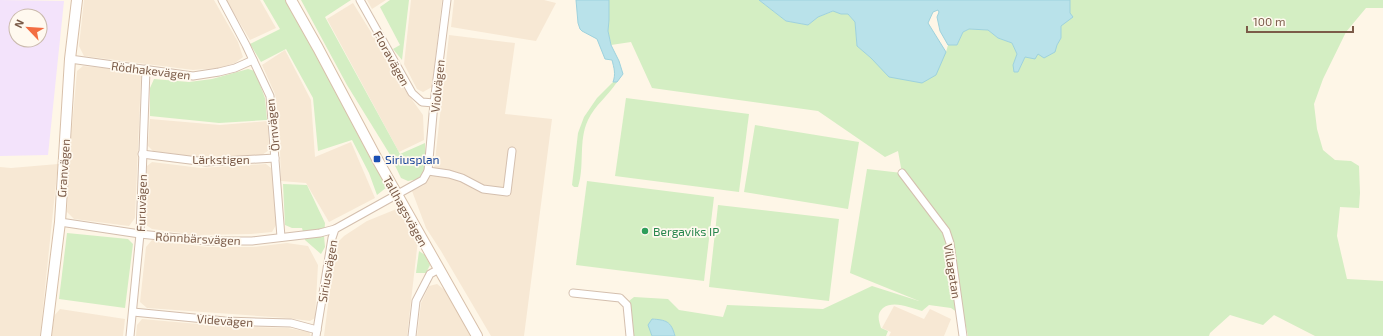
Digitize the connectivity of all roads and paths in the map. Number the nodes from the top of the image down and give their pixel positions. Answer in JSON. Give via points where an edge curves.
{"nodes":[{"id":1,"x":77,"y":0,"type":"edge"},
{"id":2,"x":222,"y":0,"type":"edge"},
{"id":3,"x":291,"y":0,"type":"edge"},
{"id":4,"x":360,"y":0,"type":"edge"},
{"id":5,"x":447,"y":0,"type":"edge"},
{"id":6,"x":70,"y":59,"type":"junction"},
{"id":7,"x":253,"y":60,"type":"junction"},
{"id":8,"x":146,"y":69,"type":"junction"},
{"id":9,"x":434,"y":103,"type":"junction"},
{"id":10,"x":512,"y":151,"type":"dead end"},
{"id":11,"x":142,"y":154,"type":"junction"},
{"id":12,"x":275,"y":158,"type":"junction"},
{"id":13,"x":428,"y":171,"type":"junction"},
{"id":14,"x":902,"y":174,"type":"dead end"},
{"id":15,"x":397,"y":194,"type":"junction"},
{"id":16,"x":60,"y":222,"type":"junction"},
{"id":17,"x":335,"y":228,"type":"junction"},
{"id":18,"x":140,"y":234,"type":"junction"},
{"id":19,"x":281,"y":237,"type":"junction"},
{"id":20,"x":439,"y":269,"type":"junction"},
{"id":21,"x":573,"y":293,"type":"dead end"},
{"id":22,"x":133,"y":312,"type":"junction"},
{"id":23,"x":317,"y":333,"type":"edge"},
{"id":24,"x":46,"y":336,"type":"edge"},
{"id":25,"x":130,"y":336,"type":"edge"},
{"id":26,"x":412,"y":336,"type":"edge"},
{"id":27,"x":477,"y":336,"type":"edge"},
{"id":28,"x":630,"y":336,"type":"edge"},
{"id":29,"x":963,"y":336,"type":"edge"}],
"edges":[{"from":1,"to":6,"type":"main road","name":"Granvägen"},
{"from":2,"to":7,"type":"street","name":"Örnvägen"},
{"from":3,"to":15,"type":"main road","name":"Tallhagsvägen"},
{"from":4,"to":9,"type":"street","name":"Floravägen","via":[[412,93],[422,102]]},
{"from":5,"to":9,"type":"street","name":"Violvägen"},
{"from":6,"to":8,"type":"street","name":"Rödhakevägen"},
{"from":6,"to":16,"type":"main road","name":"Granvägen"},
{"from":7,"to":8,"type":"street","name":"Rödhakevägen","via":[[220,72],[192,76]]},
{"from":7,"to":12,"type":"street","name":"Örnvägen","via":[[270,96]]},
{"from":8,"to":11,"type":"street","name":"Furuvägen"},
{"from":9,"to":13,"type":"street","name":"Violvägen"},
{"from":10,"to":13,"type":"street","via":[[507,192],[483,189],[462,178]]},
{"from":11,"to":12,"type":"street","name":"Lärkstigen","via":[[206,162]]},
{"from":11,"to":18,"type":"street","name":"Furuvägen"},
{"from":12,"to":19,"type":"street","name":"Örnvägen"},
{"from":13,"to":15,"type":"street","via":[[423,180]]},
{"from":14,"to":29,"type":"street","name":"Villagatan","via":[[946,231],[950,243]]},
{"from":15,"to":17,"type":"street","name":"Siriusvägen"},
{"from":15,"to":20,"type":"main road","name":"Tallhagsvägen"},
{"from":16,"to":18,"type":"street","name":"Rönnbärsvägen"},
{"from":16,"to":24,"type":"main road","name":"Granvägen"},
{"from":17,"to":19,"type":"street","name":"Rönnbärsvägen","via":[[320,233]]},
{"from":17,"to":23,"type":"street","name":"Siriusvägen"},
{"from":18,"to":19,"type":"street","name":"Rönnbärsvägen","via":[[207,241],[252,241]]},
{"from":18,"to":22,"type":"street","name":"Furuvägen"},
{"from":20,"to":26,"type":"street","via":[[430,274],[416,301]]},
{"from":20,"to":27,"type":"main road","name":"Tallhagsvägen"},
{"from":21,"to":28,"type":"street","via":[[620,298],[627,305]]},
{"from":22,"to":23,"type":"street","name":"Videvägen","via":[[291,323]]},
{"from":22,"to":25,"type":"street","name":"Furuvägen"}]}
